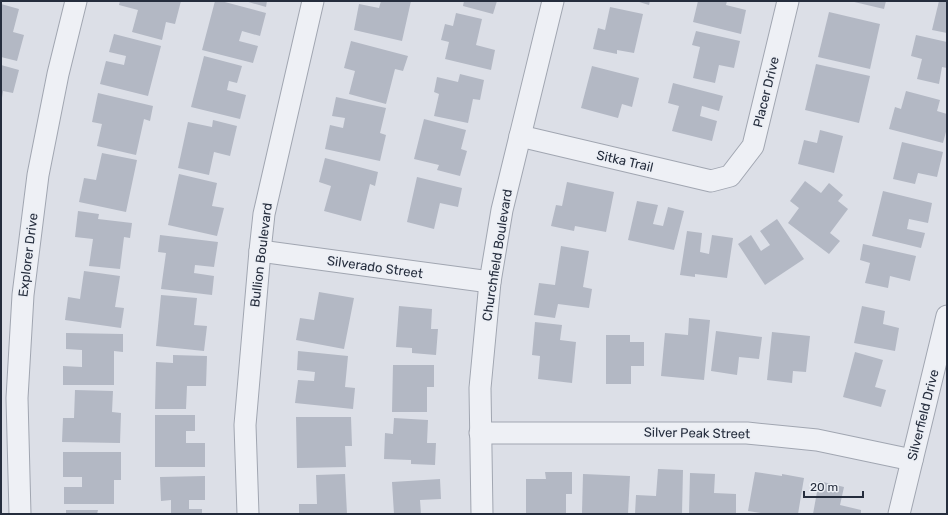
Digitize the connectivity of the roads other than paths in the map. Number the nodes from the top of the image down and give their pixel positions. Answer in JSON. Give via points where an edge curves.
{"nodes":[{"id":1,"x":76,"y":1,"type":"edge"},
{"id":2,"x":313,"y":1,"type":"edge"},
{"id":3,"x":553,"y":1,"type":"edge"},
{"id":4,"x":788,"y":1,"type":"edge"},
{"id":5,"x":520,"y":136,"type":"junction"},
{"id":6,"x":730,"y":176,"type":"joint"},
{"id":7,"x":260,"y":251,"type":"junction"},
{"id":8,"x":490,"y":282,"type":"junction"},
{"id":9,"x":947,"y":316,"type":"edge"},
{"id":10,"x":480,"y":433,"type":"junction"},
{"id":11,"x":912,"y":460,"type":"junction"},
{"id":12,"x":20,"y":514,"type":"edge"},
{"id":13,"x":248,"y":514,"type":"edge"},
{"id":14,"x":482,"y":514,"type":"edge"},
{"id":15,"x":899,"y":514,"type":"edge"}],
"edges":[{"from":1,"to":12,"type":"street","name":"Explorer Drive","via":[[58,74],[38,175],[23,295],[17,398]]},
{"from":2,"to":7,"type":"street","name":"Bullion Boulevard","via":[[264,214]]},
{"from":3,"to":5,"type":"street","name":"Churchfield Boulevard"},
{"from":4,"to":6,"type":"street","name":"Placer Drive","via":[[753,146]]},
{"from":5,"to":6,"type":"street","name":"Sitka Trail","via":[[711,181]]},
{"from":5,"to":8,"type":"street","name":"Churchfield Boulevard","via":[[502,210]]},
{"from":7,"to":8,"type":"street","name":"Silverado Street"},
{"from":7,"to":13,"type":"street","name":"Bullion Boulevard","via":[[245,425]]},
{"from":8,"to":10,"type":"street","name":"Churchfield Boulevard","via":[[480,388]]},
{"from":9,"to":11,"type":"street","name":"Silverfield Drive"},
{"from":10,"to":11,"type":"street","name":"Silver Peak Street","via":[[747,433],[817,440]]},
{"from":10,"to":14,"type":"street","name":"Churchfield Boulevard"},
{"from":11,"to":15,"type":"street","name":"Silverfield Drive"}]}
